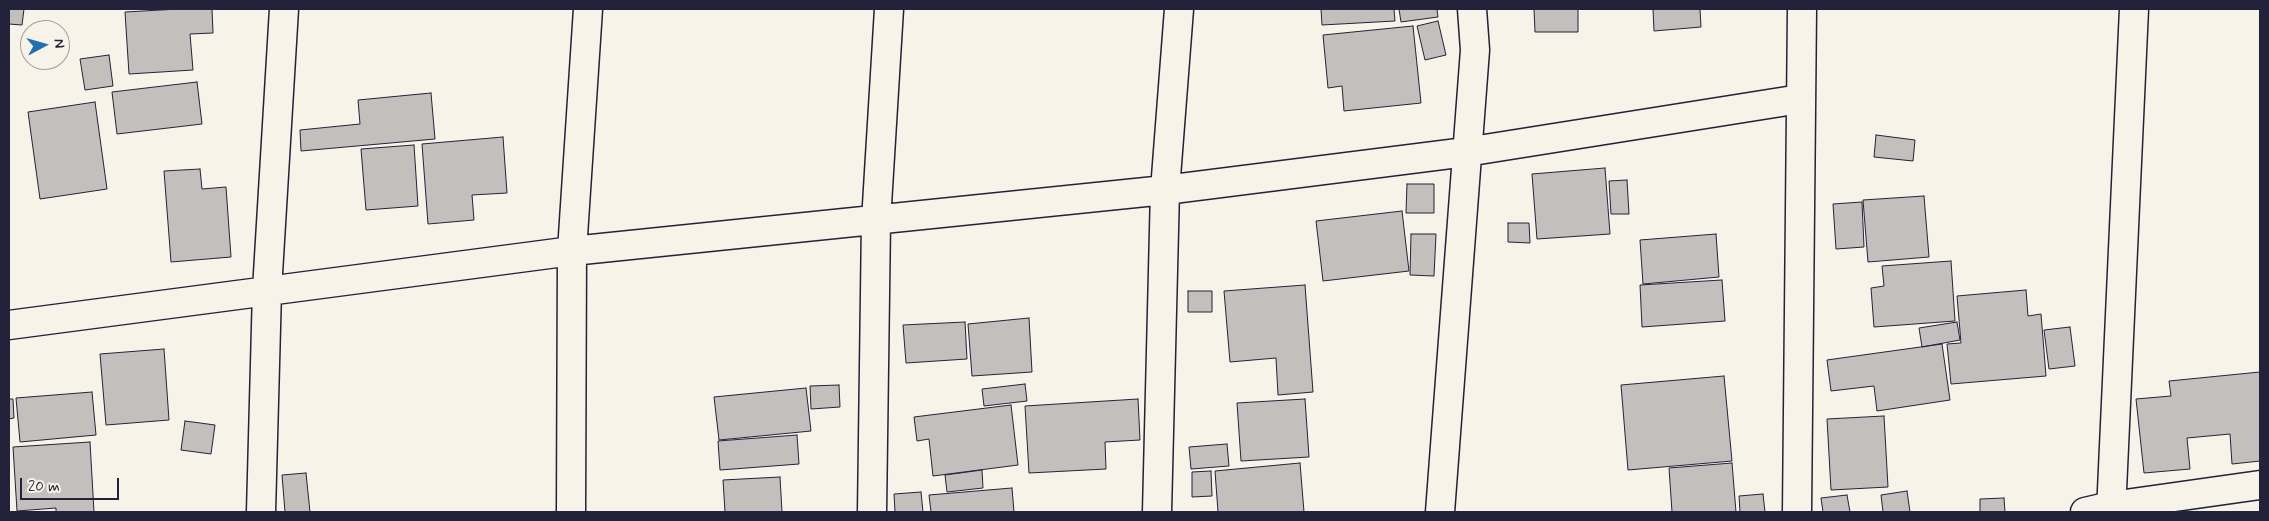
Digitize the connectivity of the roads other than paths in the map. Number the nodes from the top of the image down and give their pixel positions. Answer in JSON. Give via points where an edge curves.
{"nodes":[{"id":1,"x":284,"y":9,"type":"edge"},
{"id":2,"x":588,"y":9,"type":"edge"},
{"id":3,"x":889,"y":9,"type":"edge"},
{"id":4,"x":1179,"y":9,"type":"edge"},
{"id":5,"x":1472,"y":9,"type":"edge"},
{"id":6,"x":1802,"y":9,"type":"edge"},
{"id":7,"x":2134,"y":9,"type":"edge"},
{"id":8,"x":1800,"y":99,"type":"junction"},
{"id":9,"x":1466,"y":152,"type":"junction"},
{"id":10,"x":1165,"y":190,"type":"junction"},
{"id":11,"x":876,"y":221,"type":"junction"},
{"id":12,"x":572,"y":251,"type":"junction"},
{"id":13,"x":267,"y":290,"type":"junction"},
{"id":14,"x":9,"y":325,"type":"edge"},
{"id":15,"x":2260,"y":485,"type":"edge"},
{"id":16,"x":2111,"y":509,"type":"edge"},
{"id":17,"x":261,"y":512,"type":"edge"},
{"id":18,"x":571,"y":512,"type":"edge"},
{"id":19,"x":872,"y":512,"type":"edge"},
{"id":20,"x":1156,"y":512,"type":"edge"},
{"id":21,"x":1440,"y":512,"type":"edge"},
{"id":22,"x":1797,"y":512,"type":"edge"},
{"id":23,"x":2085,"y":512,"type":"edge"}],
"edges":[{"from":1,"to":13,"type":"street"},
{"from":2,"to":12,"type":"street"},
{"from":3,"to":11,"type":"street"},
{"from":4,"to":10,"type":"street"},
{"from":5,"to":9,"type":"street","via":[[1475,50]]},
{"from":6,"to":8,"type":"street"},
{"from":7,"to":16,"type":"street"},
{"from":8,"to":9,"type":"street"},
{"from":8,"to":22,"type":"street"},
{"from":9,"to":10,"type":"street"},
{"from":9,"to":21,"type":"street"},
{"from":10,"to":11,"type":"street"},
{"from":10,"to":20,"type":"street"},
{"from":11,"to":12,"type":"street"},
{"from":11,"to":19,"type":"street"},
{"from":12,"to":13,"type":"street"},
{"from":12,"to":18,"type":"street"},
{"from":13,"to":14,"type":"street"},
{"from":13,"to":17,"type":"street"},
{"from":15,"to":16,"type":"street"},
{"from":16,"to":23,"type":"street"}]}
